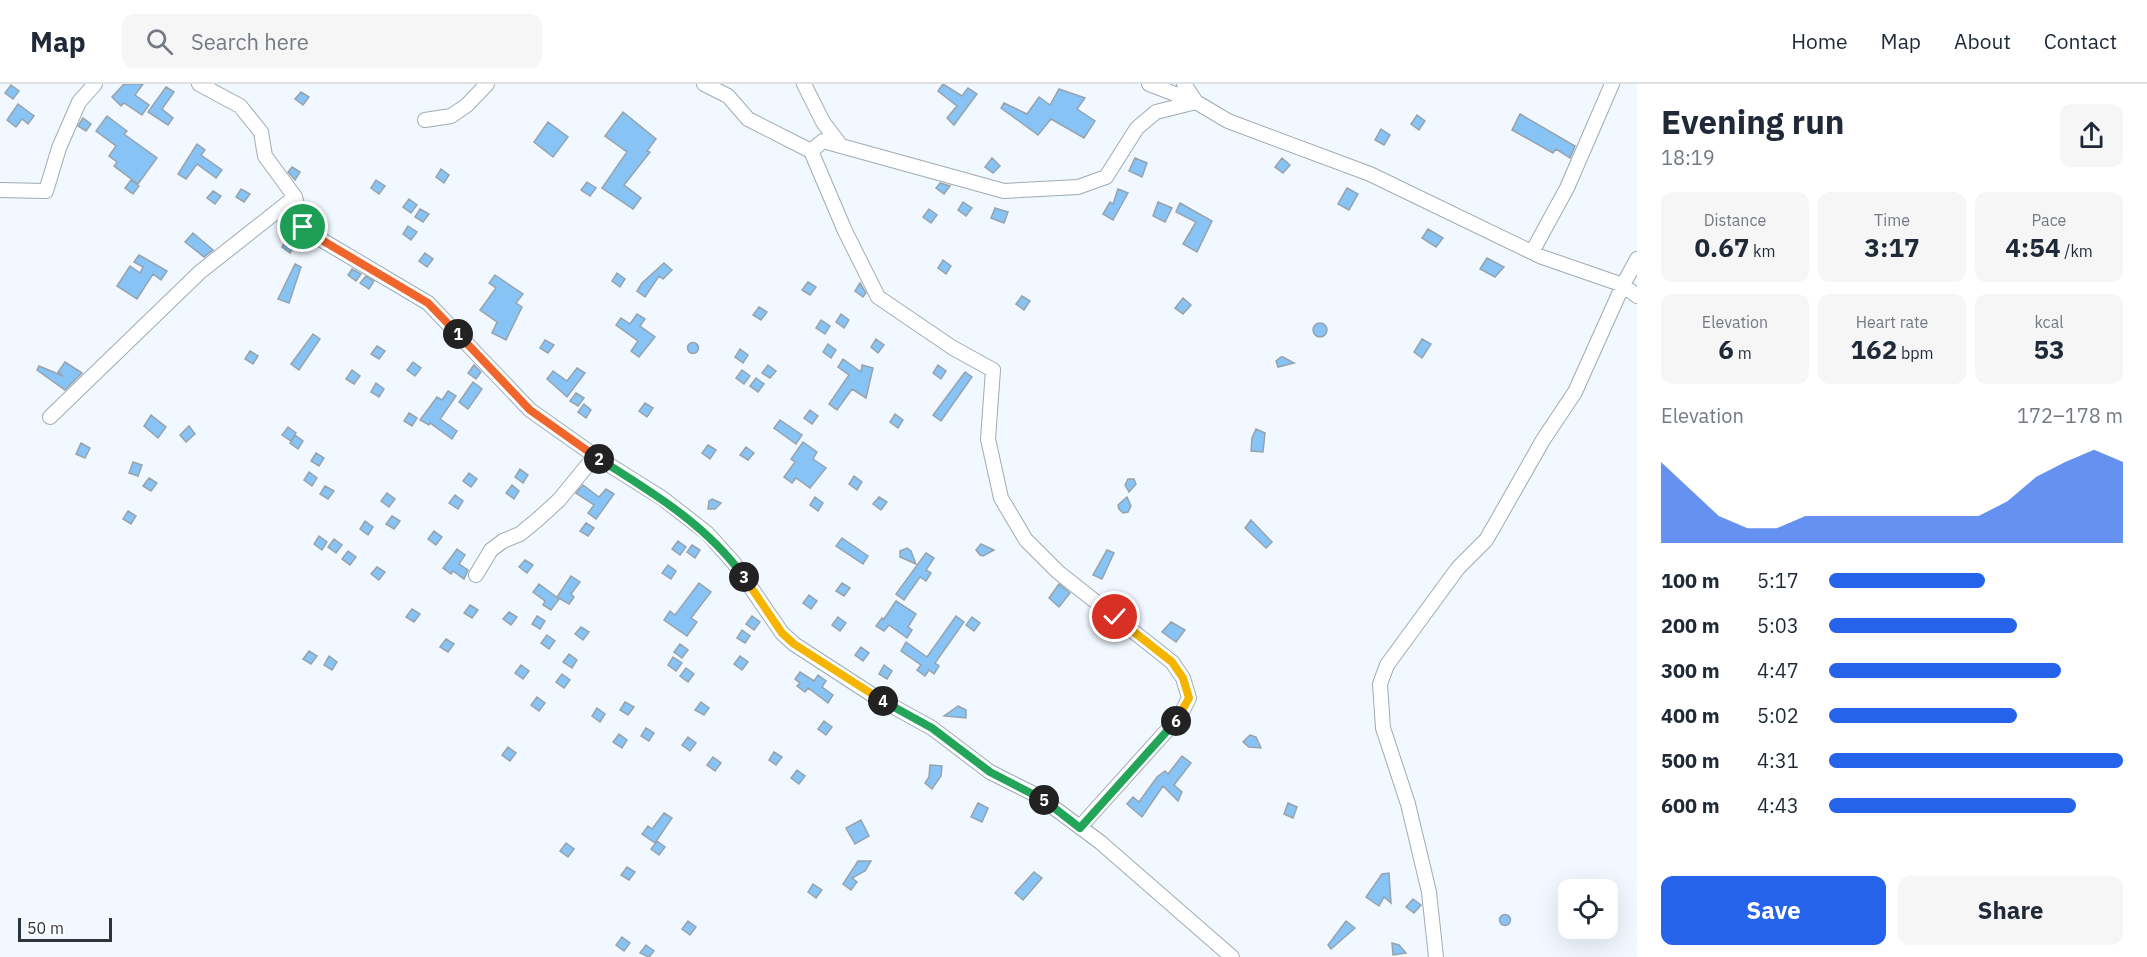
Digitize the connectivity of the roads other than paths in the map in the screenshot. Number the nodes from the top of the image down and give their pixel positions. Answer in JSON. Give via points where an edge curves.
{"nodes":[{"id":1,"x":95,"y":84,"type":"edge"},
{"id":2,"x":199,"y":84,"type":"edge"},
{"id":3,"x":487,"y":84,"type":"edge"},
{"id":4,"x":704,"y":84,"type":"edge"},
{"id":5,"x":804,"y":84,"type":"edge"},
{"id":6,"x":1149,"y":84,"type":"edge"},
{"id":7,"x":1184,"y":84,"type":"edge"},
{"id":8,"x":1612,"y":84,"type":"edge"},
{"id":9,"x":1196,"y":102,"type":"junction"},
{"id":10,"x":425,"y":120,"type":"dead end"},
{"id":11,"x":841,"y":146,"type":"junction"},
{"id":12,"x":811,"y":151,"type":"junction"},
{"id":13,"x":0,"y":189,"type":"edge"},
{"id":14,"x":295,"y":196,"type":"junction"},
{"id":15,"x":1532,"y":252,"type":"junction"},
{"id":16,"x":1637,"y":259,"type":"edge"},
{"id":17,"x":1623,"y":285,"type":"junction"},
{"id":18,"x":1637,"y":296,"type":"edge"},
{"id":19,"x":50,"y":417,"type":"dead end"},
{"id":20,"x":596,"y":456,"type":"junction"},
{"id":21,"x":476,"y":575,"type":"dead end"},
{"id":22,"x":1080,"y":828,"type":"junction"},
{"id":23,"x":1232,"y":957,"type":"edge"},
{"id":24,"x":1436,"y":957,"type":"edge"}],
"edges":[{"from":1,"to":13,"type":"street","via":[[79,102],[46,191]]},
{"from":2,"to":14,"type":"street","via":[[240,106],[261,132],[266,156]]},
{"from":3,"to":10,"type":"street","via":[[451,116]]},
{"from":4,"to":12,"type":"street","via":[[728,96],[748,119]]},
{"from":5,"to":11,"type":"street"},
{"from":6,"to":9,"type":"street"},
{"from":7,"to":9,"type":"street"},
{"from":8,"to":15,"type":"street","via":[[1567,188]]},
{"from":9,"to":11,"type":"street","via":[[1156,112],[1137,128],[1106,177],[1078,187],[1004,191]]},
{"from":9,"to":15,"type":"street","via":[[1227,121],[1370,174]]},
{"from":11,"to":12,"type":"street","via":[[823,141]]},
{"from":12,"to":22,"type":"street","via":[[878,297],[993,370],[988,439],[1001,498],[1026,540],[1058,572],[1172,662],[1183,678],[1189,698],[1180,716]]},
{"from":14,"to":19,"type":"street","via":[[200,272]]},
{"from":14,"to":20,"type":"street","via":[[303,227],[428,303],[525,405]]},
{"from":15,"to":17,"type":"street"},
{"from":16,"to":17,"type":"street"},
{"from":17,"to":18,"type":"street"},
{"from":17,"to":24,"type":"street","via":[[1575,392],[1486,540],[1458,568],[1387,665],[1380,684],[1383,728],[1408,804],[1429,892]]},
{"from":20,"to":21,"type":"street","via":[[537,520],[492,550]]},
{"from":20,"to":22,"type":"street","via":[[663,498],[707,533],[734,562],[782,633],[794,644],[932,728],[990,772],[1038,796]]},
{"from":22,"to":23,"type":"street"}]}
